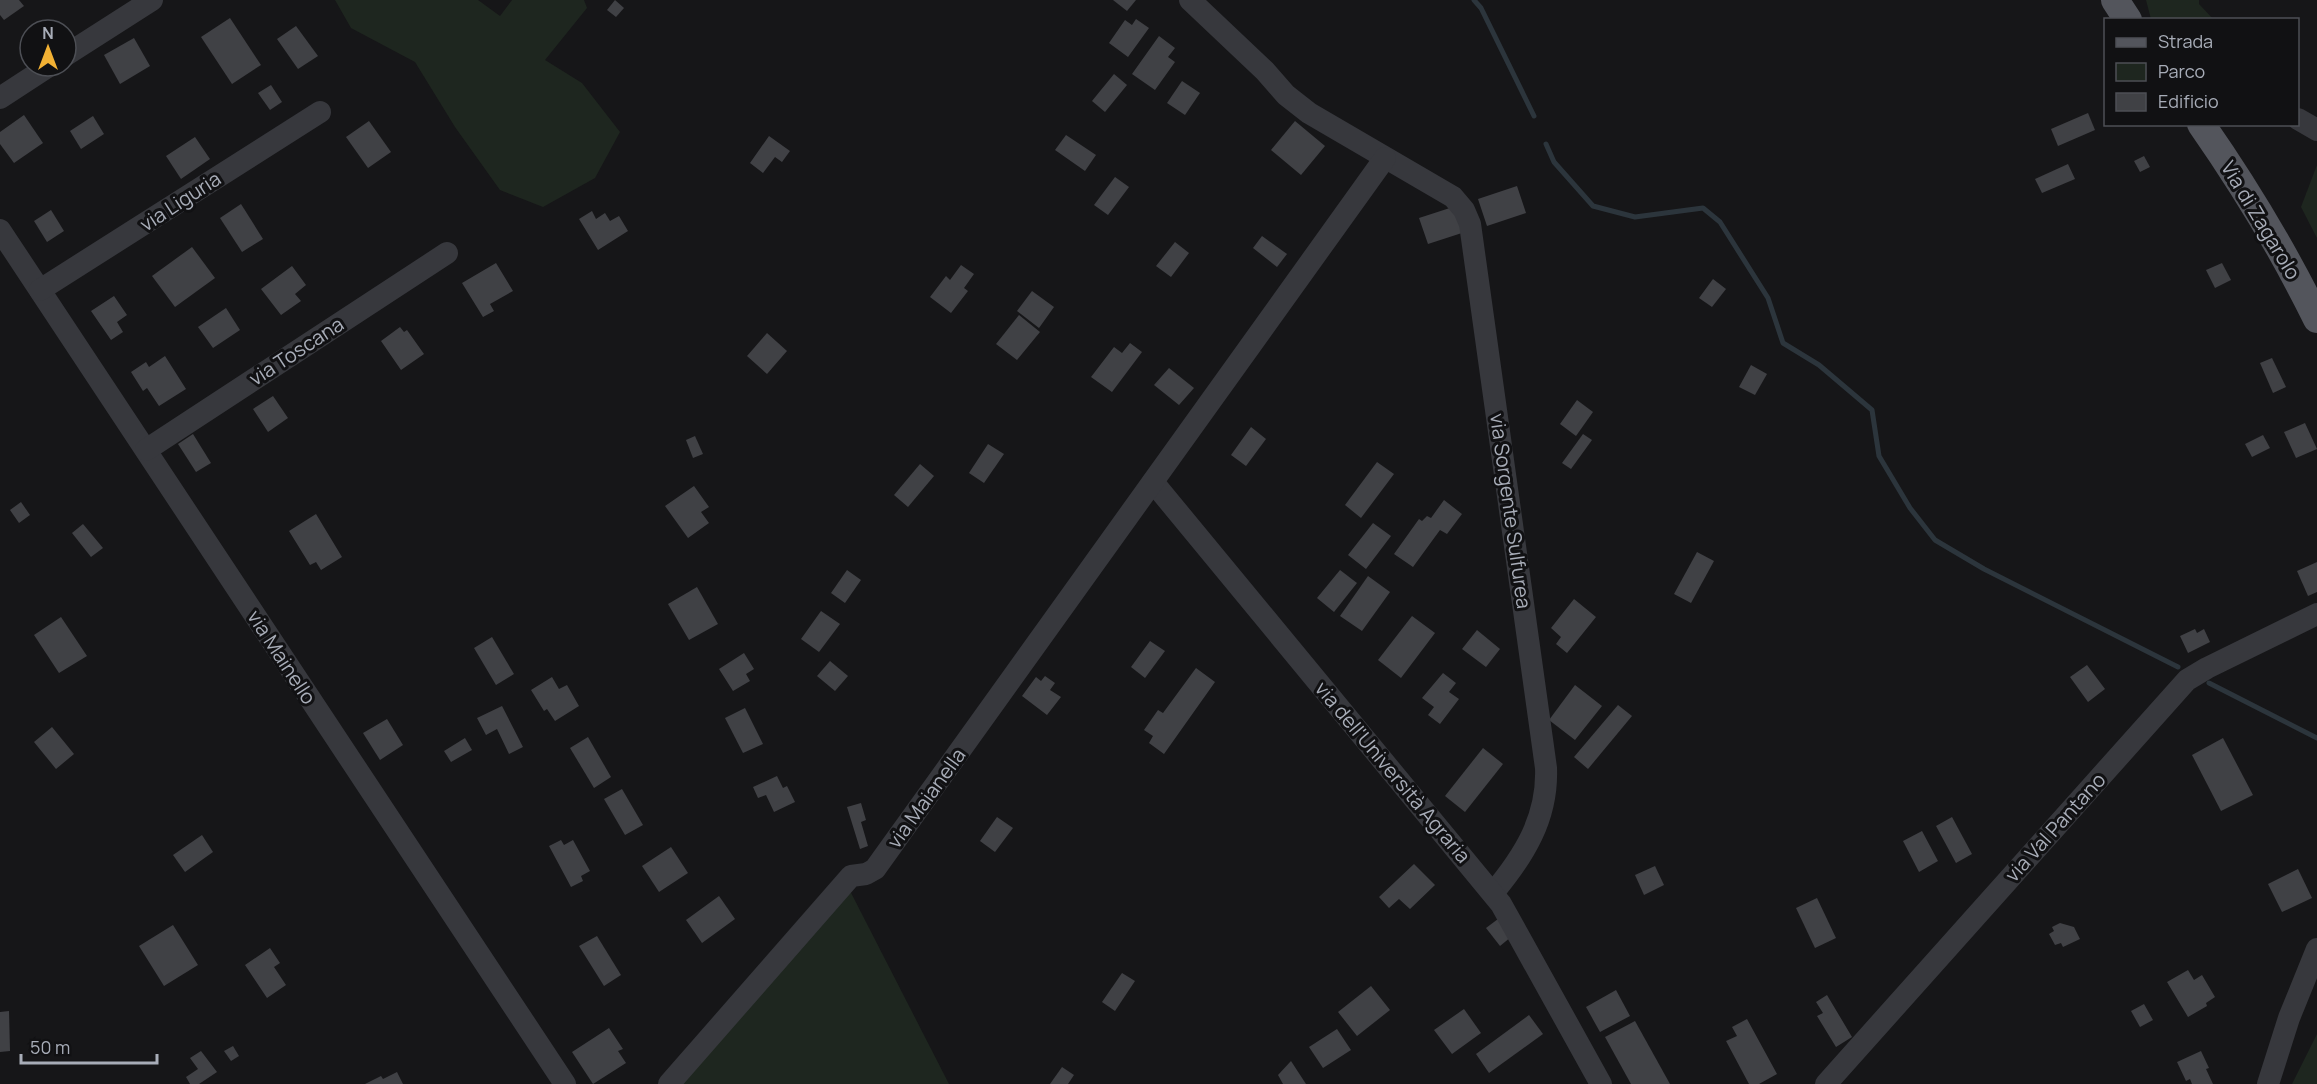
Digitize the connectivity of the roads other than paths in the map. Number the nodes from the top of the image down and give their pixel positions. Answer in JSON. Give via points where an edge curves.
{"nodes":[{"id":1,"x":152,"y":0,"type":"edge"},
{"id":2,"x":1190,"y":0,"type":"edge"},
{"id":3,"x":2115,"y":0,"type":"edge"},
{"id":4,"x":2127,"y":18,"type":"edge"},
{"id":5,"x":78,"y":47,"type":"edge"},
{"id":6,"x":31,"y":78,"type":"edge"},
{"id":7,"x":0,"y":98,"type":"edge"},
{"id":8,"x":320,"y":112,"type":"dead end"},
{"id":9,"x":2299,"y":120,"type":"edge"},
{"id":10,"x":2201,"y":126,"type":"edge"},
{"id":11,"x":2317,"y":130,"type":"edge"},
{"id":12,"x":1386,"y":158,"type":"junction"},
{"id":13,"x":0,"y":230,"type":"edge"},
{"id":14,"x":447,"y":253,"type":"dead end"},
{"id":15,"x":40,"y":290,"type":"junction"},
{"id":16,"x":2317,"y":319,"type":"edge"},
{"id":17,"x":146,"y":450,"type":"junction"},
{"id":18,"x":1153,"y":482,"type":"junction"},
{"id":19,"x":2317,"y":614,"type":"edge"},
{"id":20,"x":1493,"y":893,"type":"junction"},
{"id":21,"x":2317,"y":949,"type":"edge"},
{"id":22,"x":565,"y":1084,"type":"edge"},
{"id":23,"x":669,"y":1084,"type":"edge"},
{"id":24,"x":1601,"y":1084,"type":"edge"},
{"id":25,"x":1826,"y":1084,"type":"edge"},
{"id":26,"x":2268,"y":1084,"type":"edge"}],
"edges":[{"from":1,"to":5,"type":"street"},
{"from":2,"to":12,"type":"street","name":"via Sorgente Sulfurea","via":[[1309,113]]},
{"from":3,"to":4,"type":"main road"},
{"from":6,"to":7,"type":"street"},
{"from":8,"to":15,"type":"street","name":"via Liguria"},
{"from":9,"to":11,"type":"street"},
{"from":10,"to":16,"type":"main road","name":"Via di Zagarolo","via":[[2254,202]]},
{"from":12,"to":18,"type":"street","name":"via Maianella"},
{"from":12,"to":20,"type":"street","name":"via Sorgente Sulfurea","via":[[1457,200],[1473,240],[1547,785],[1540,817],[1522,856]]},
{"from":13,"to":15,"type":"street","name":"via Mainello"},
{"from":14,"to":17,"type":"street","name":"via Toscana"},
{"from":15,"to":17,"type":"street","name":"via Mainello"},
{"from":17,"to":22,"type":"street","name":"via Mainello"},
{"from":18,"to":20,"type":"street","name":"via dell'Università Agraria"},
{"from":18,"to":23,"type":"street","name":"via Maianella","via":[[874,869],[851,876]]},
{"from":19,"to":25,"type":"street","name":"via Val Pantano","via":[[2187,680]]},
{"from":20,"to":24,"type":"street","name":"via dell'Università Agraria"},
{"from":21,"to":26,"type":"street"}]}
